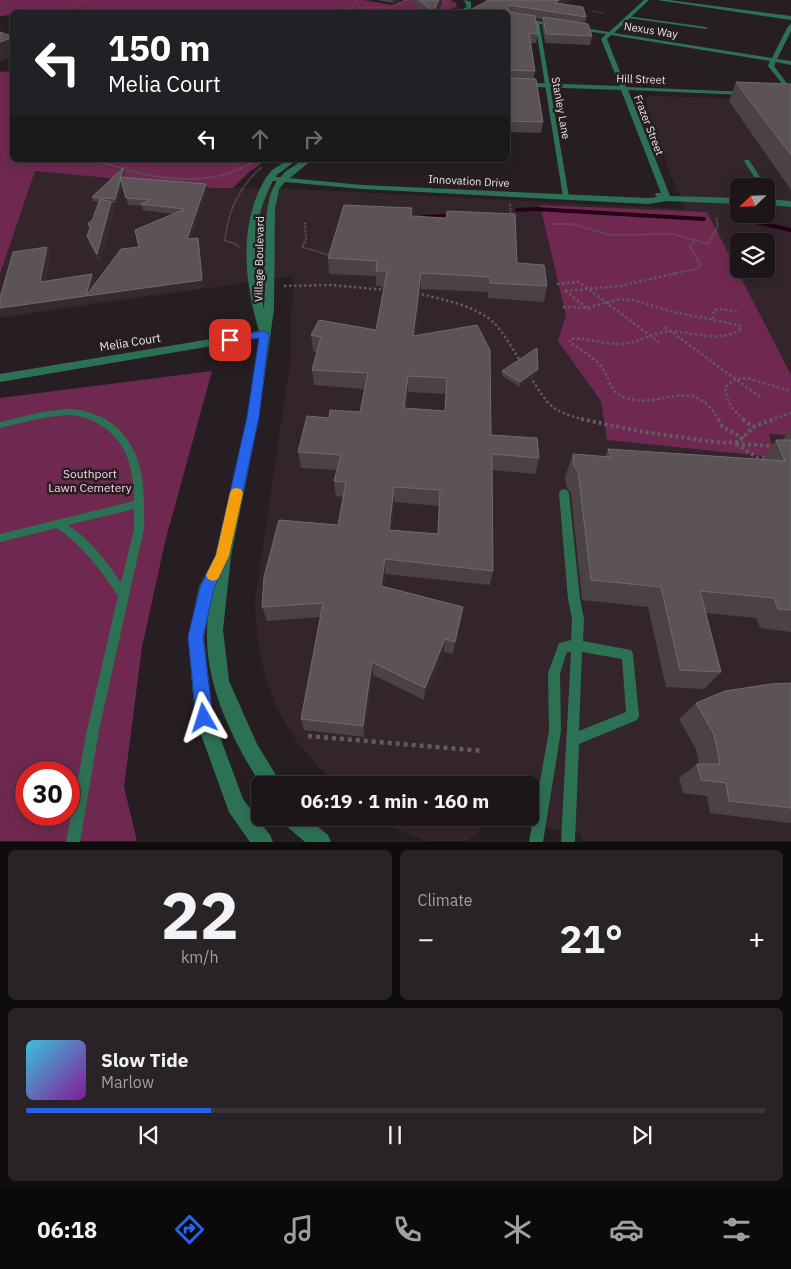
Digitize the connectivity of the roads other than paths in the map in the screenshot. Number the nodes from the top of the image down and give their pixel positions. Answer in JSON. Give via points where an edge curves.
{"nodes":[{"id":1,"x":647,"y":0,"type":"edge"},
{"id":2,"x":658,"y":0,"type":"edge"},
{"id":3,"x":510,"y":17,"type":"edge"},
{"id":4,"x":628,"y":17,"type":"junction"},
{"id":5,"x":791,"y":18,"type":"edge"},
{"id":6,"x":537,"y":22,"type":"junction"},
{"id":7,"x":791,"y":26,"type":"edge"},
{"id":8,"x":706,"y":28,"type":"dead end"},
{"id":9,"x":609,"y":34,"type":"junction"},
{"id":10,"x":773,"y":60,"type":"junction"},
{"id":11,"x":791,"y":63,"type":"edge"},
{"id":12,"x":510,"y":84,"type":"edge"},
{"id":13,"x":546,"y":85,"type":"junction"},
{"id":14,"x":624,"y":88,"type":"junction"},
{"id":15,"x":777,"y":88,"type":"edge"},
{"id":16,"x":789,"y":89,"type":"edge"},
{"id":17,"x":758,"y":93,"type":"edge"},
{"id":18,"x":782,"y":95,"type":"edge"},
{"id":19,"x":791,"y":96,"type":"edge"},
{"id":20,"x":747,"y":161,"type":"dead end"},
{"id":21,"x":289,"y":162,"type":"edge"},
{"id":22,"x":305,"y":162,"type":"edge"},
{"id":23,"x":273,"y":175,"type":"junction"},
{"id":24,"x":286,"y":176,"type":"junction"},
{"id":25,"x":758,"y":178,"type":"edge"},
{"id":26,"x":566,"y":194,"type":"junction"},
{"id":27,"x":667,"y":198,"type":"junction"},
{"id":28,"x":730,"y":201,"type":"edge"},
{"id":29,"x":775,"y":203,"type":"edge"},
{"id":30,"x":791,"y":204,"type":"edge"},
{"id":31,"x":264,"y":334,"type":"junction"},
{"id":32,"x":0,"y":378,"type":"edge"},
{"id":33,"x":0,"y":425,"type":"edge"},
{"id":34,"x":564,"y":493,"type":"dead end"},
{"id":35,"x":139,"y":504,"type":"junction"},
{"id":36,"x":58,"y":524,"type":"junction"},
{"id":37,"x":0,"y":538,"type":"edge"},
{"id":38,"x":223,"y":556,"type":"junction"},
{"id":39,"x":124,"y":596,"type":"junction"},
{"id":40,"x":576,"y":645,"type":"junction"},
{"id":41,"x":573,"y":740,"type":"junction"},
{"id":42,"x":266,"y":776,"type":"edge"},
{"id":43,"x":302,"y":826,"type":"edge"},
{"id":44,"x":73,"y":842,"type":"edge"},
{"id":45,"x":263,"y":842,"type":"edge"},
{"id":46,"x":321,"y":842,"type":"edge"},
{"id":47,"x":536,"y":842,"type":"edge"},
{"id":48,"x":568,"y":842,"type":"edge"}],
"edges":[{"from":1,"to":4,"type":"street"},
{"from":2,"to":5,"type":"street"},
{"from":3,"to":6,"type":"street","name":"Nexus Way"},
{"from":4,"to":8,"type":"lane"},
{"from":4,"to":9,"type":"street"},
{"from":6,"to":9,"type":"street","name":"Nexus Way"},
{"from":6,"to":13,"type":"lane","name":"Stanley Lane"},
{"from":7,"to":10,"type":"street"},
{"from":9,"to":10,"type":"street","name":"Nexus Way"},
{"from":9,"to":14,"type":"street","name":"Frazer Street","via":[[604,40]]},
{"from":10,"to":11,"type":"street","name":"Nexus Way"},
{"from":10,"to":16,"type":"street","via":[[771,67]]},
{"from":12,"to":13,"type":"street","name":"Hill Street"},
{"from":13,"to":14,"type":"street","name":"Hill Street"},
{"from":13,"to":26,"type":"lane","name":"Stanley Lane"},
{"from":14,"to":17,"type":"street","name":"Hill Street"},
{"from":14,"to":27,"type":"street","name":"Frazer Street"},
{"from":15,"to":16,"type":"street"},
{"from":18,"to":19,"type":"street"},
{"from":20,"to":25,"type":"lane"},
{"from":21,"to":23,"type":"street","name":"Village Boulevard"},
{"from":22,"to":24,"type":"street"},
{"from":23,"to":24,"type":"street","name":"Innovation Drive"},
{"from":23,"to":31,"type":"street","name":"Village Boulevard","via":[[257,204],[251,249],[255,296]]},
{"from":24,"to":26,"type":"street","name":"Innovation Drive","via":[[362,187]]},
{"from":24,"to":31,"type":"street","name":"Village Boulevard","via":[[275,189],[271,209],[269,309]]},
{"from":26,"to":27,"type":"street","name":"Innovation Drive","via":[[648,201]]},
{"from":27,"to":28,"type":"street","name":"Innovation Drive"},
{"from":29,"to":30,"type":"street"},
{"from":31,"to":32,"type":"street","name":"Melia Court"},
{"from":31,"to":38,"type":"street","via":[[253,417]]},
{"from":33,"to":35,"type":"lane","via":[[69,412],[110,424],[123,438],[135,464]]},
{"from":34,"to":40,"type":"lane","via":[[578,618]]},
{"from":35,"to":36,"type":"lane"},
{"from":35,"to":39,"type":"lane","via":[[139,528]]},
{"from":36,"to":37,"type":"lane"},
{"from":36,"to":39,"type":"lane","via":[[76,535],[97,556]]},
{"from":38,"to":42,"type":"street","via":[[215,630],[220,682],[250,751]]},
{"from":38,"to":45,"type":"street","via":[[207,587],[196,637],[204,718],[236,804]]},
{"from":39,"to":44,"type":"lane","via":[[93,730]]},
{"from":40,"to":41,"type":"lane"},
{"from":40,"to":41,"type":"lane","via":[[627,654],[633,716]]},
{"from":40,"to":47,"type":"lane","via":[[563,647],[554,673],[555,731]]},
{"from":41,"to":48,"type":"lane"},
{"from":43,"to":46,"type":"street"}]}
